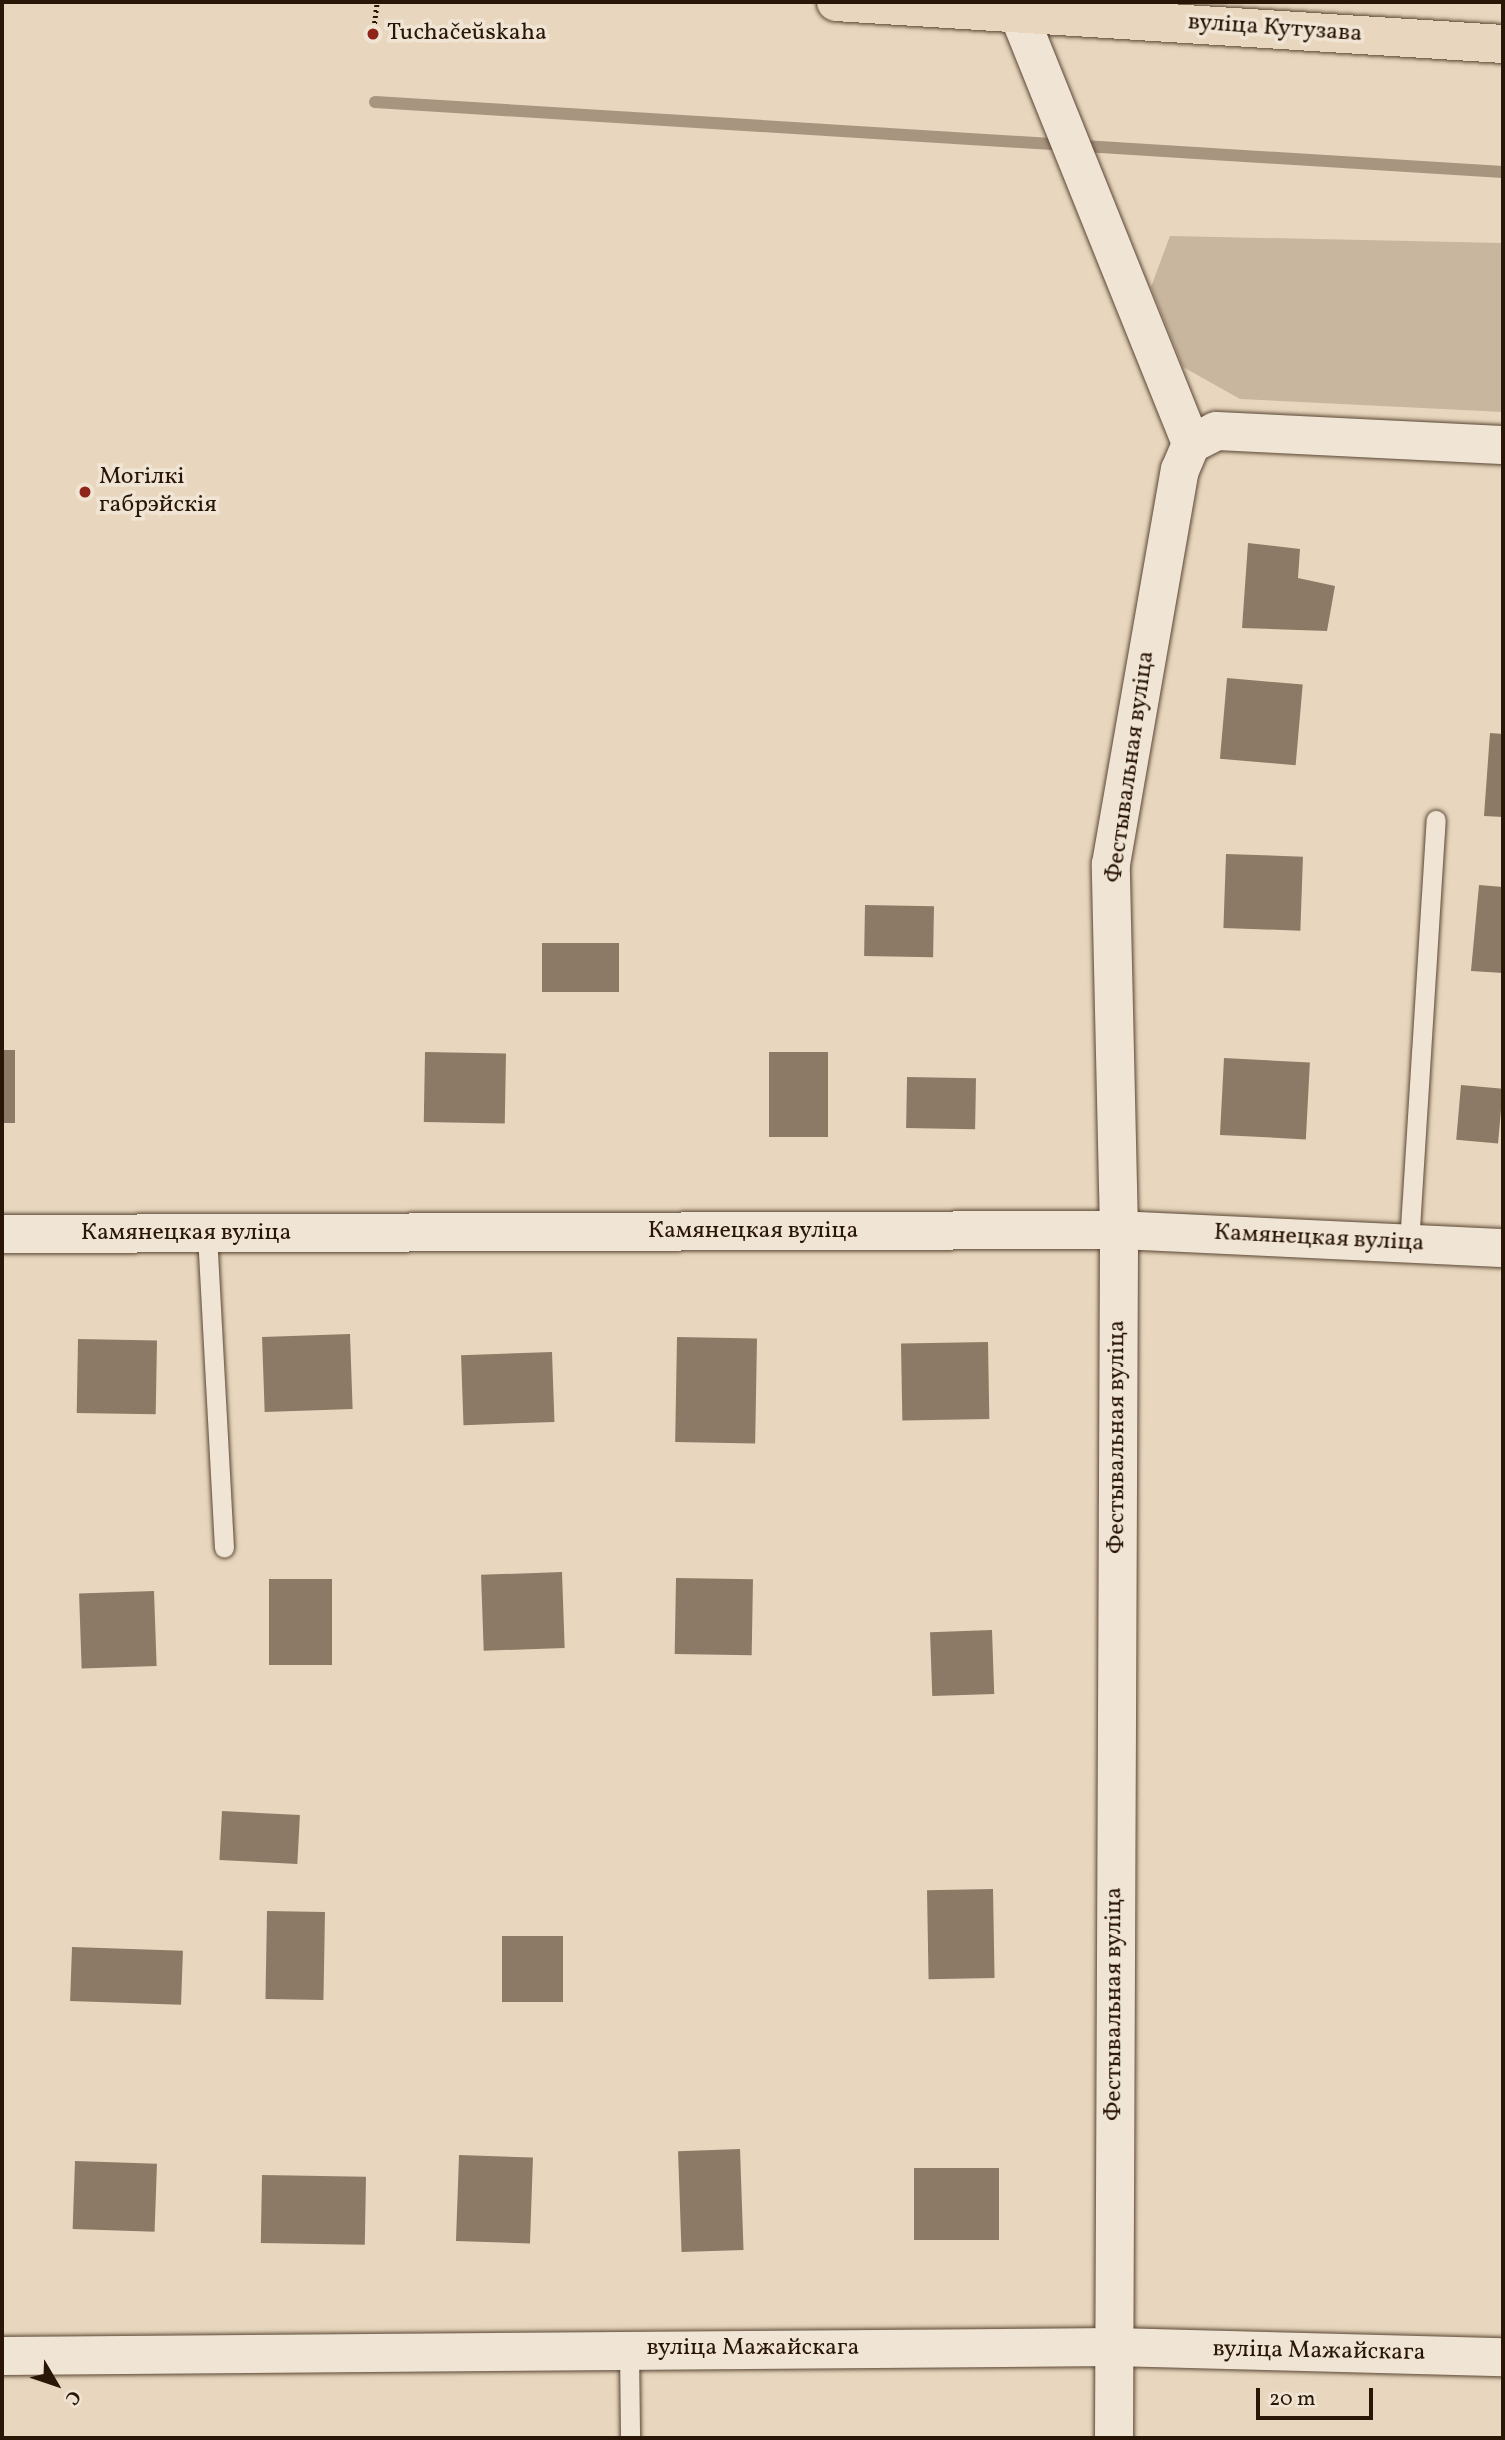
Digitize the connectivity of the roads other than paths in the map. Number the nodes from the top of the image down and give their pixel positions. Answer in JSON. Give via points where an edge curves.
{"nodes":[{"id":1,"x":836,"y":2,"type":"edge"},
{"id":2,"x":1020,"y":7,"type":"edge"},
{"id":3,"x":1503,"y":44,"type":"edge"},
{"id":4,"x":1203,"y":438,"type":"junction"},
{"id":5,"x":1503,"y":445,"type":"edge"},
{"id":6,"x":1436,"y":820,"type":"dead end"},
{"id":7,"x":1119,"y":1230,"type":"junction"},
{"id":8,"x":2,"y":1234,"type":"edge"},
{"id":9,"x":207,"y":1234,"type":"junction"},
{"id":10,"x":1409,"y":1244,"type":"junction"},
{"id":11,"x":1503,"y":1248,"type":"edge"},
{"id":12,"x":224,"y":1548,"type":"dead end"},
{"id":13,"x":1114,"y":2347,"type":"junction"},
{"id":14,"x":629,"y":2350,"type":"junction"},
{"id":15,"x":2,"y":2356,"type":"edge"},
{"id":16,"x":1503,"y":2357,"type":"edge"},
{"id":17,"x":630,"y":2438,"type":"edge"},
{"id":18,"x":1114,"y":2438,"type":"edge"}],
"edges":[{"from":1,"to":2,"type":"main road","name":"вуліца Кутузава"},
{"from":2,"to":3,"type":"main road","name":"вуліца Кутузава"},
{"from":2,"to":4,"type":"street","via":[[1071,145]]},
{"from":4,"to":5,"type":"street"},
{"from":4,"to":7,"type":"street","name":"Фестывальная вуліца","via":[[1180,470],[1111,864]]},
{"from":6,"to":10,"type":"lane"},
{"from":7,"to":9,"type":"street","name":"Камянецкая вуліца"},
{"from":7,"to":10,"type":"street","name":"Камянецкая вуліца"},
{"from":7,"to":13,"type":"street","name":"Фестывальная вуліца"},
{"from":8,"to":9,"type":"street","name":"Камянецкая вуліца"},
{"from":9,"to":12,"type":"lane"},
{"from":10,"to":11,"type":"street","name":"Камянецкая вуліца"},
{"from":13,"to":14,"type":"street","name":"вуліца Мажайскага"},
{"from":13,"to":16,"type":"street","name":"вуліца Мажайскага"},
{"from":13,"to":18,"type":"street","name":"Фестывальная вуліца"},
{"from":14,"to":15,"type":"street","name":"вуліца Мажайскага"},
{"from":14,"to":17,"type":"lane"}]}
